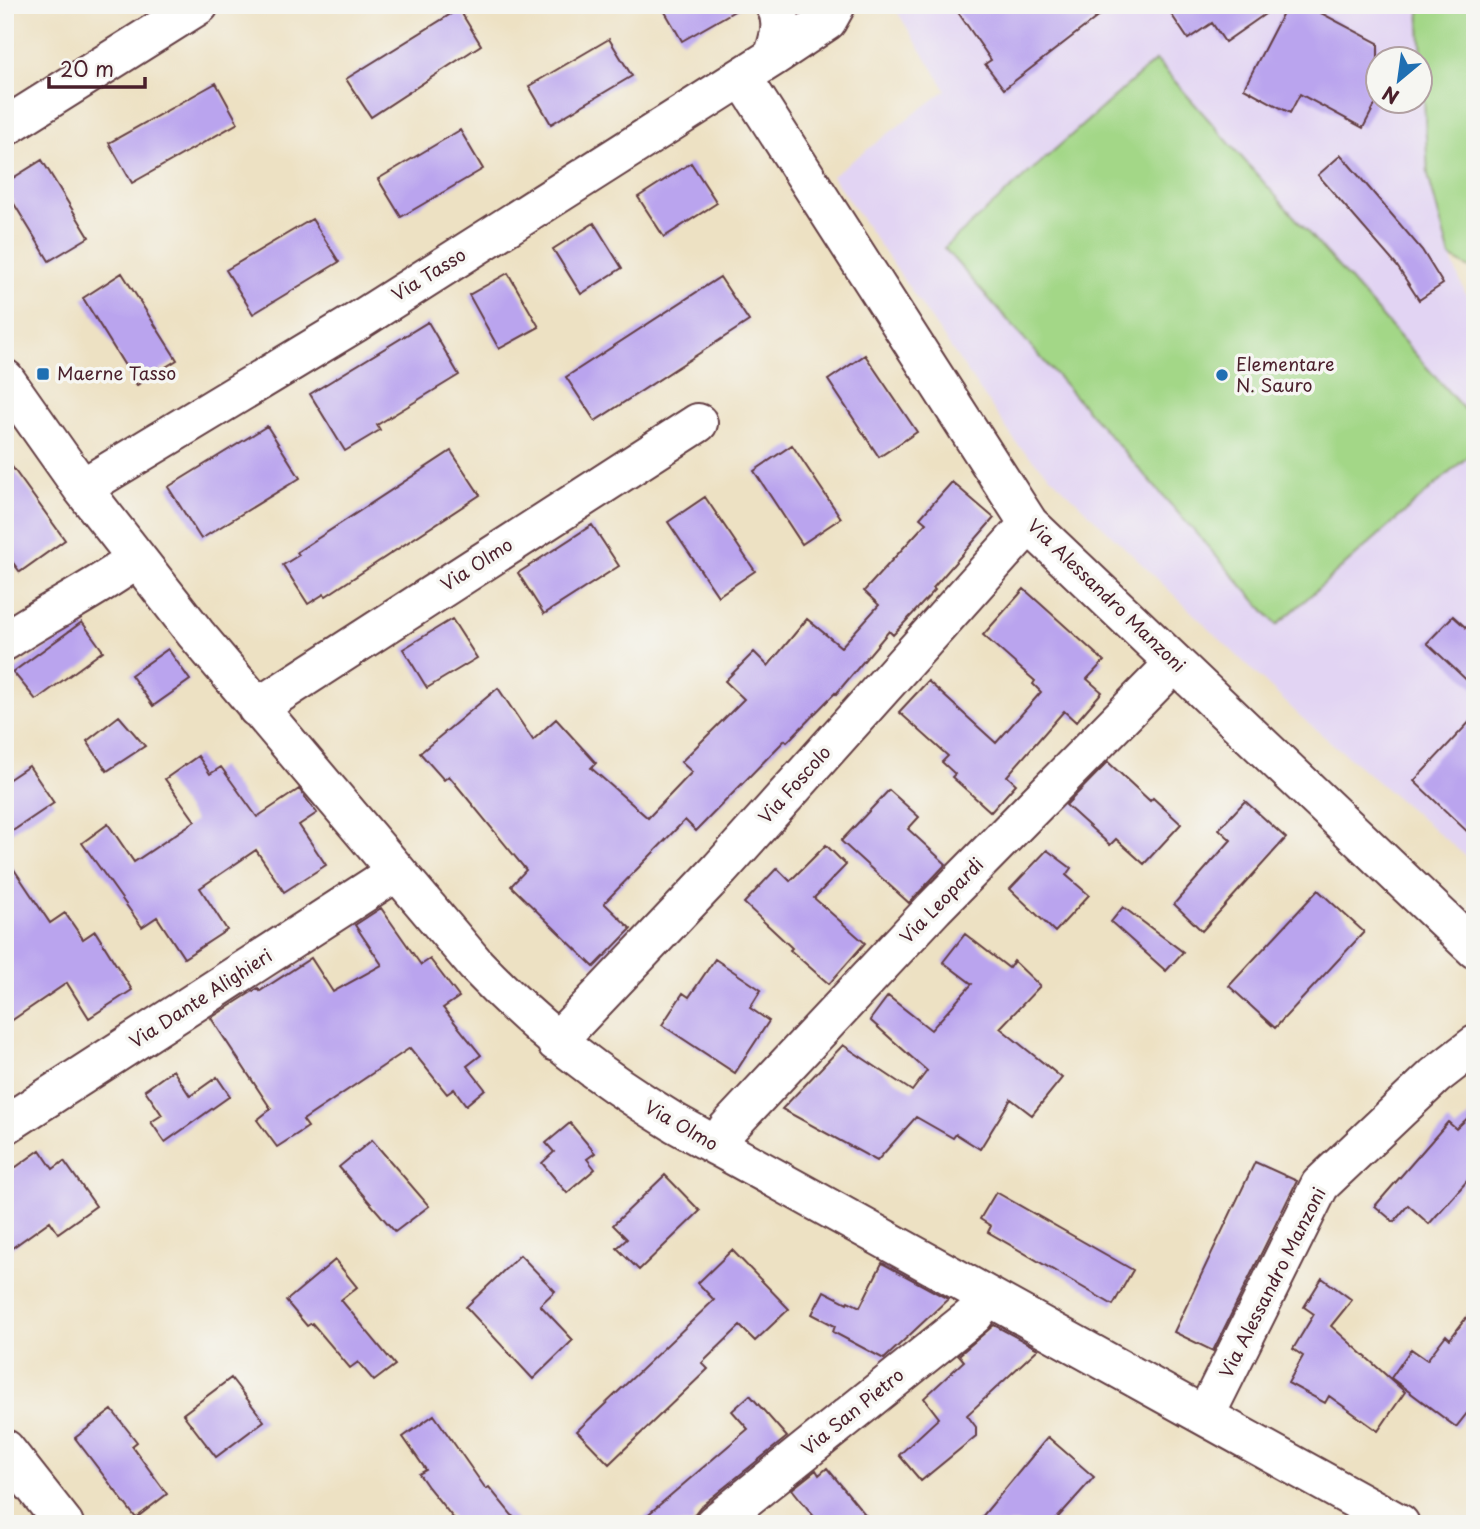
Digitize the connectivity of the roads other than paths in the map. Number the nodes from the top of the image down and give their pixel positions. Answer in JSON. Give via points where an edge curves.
{"nodes":[{"id":1,"x":199,"y":5,"type":"edge"},
{"id":2,"x":775,"y":5,"type":"edge"},
{"id":3,"x":836,"y":5,"type":"edge"},
{"id":4,"x":774,"y":57,"type":"junction"},
{"id":5,"x":741,"y":77,"type":"junction"},
{"id":6,"x":5,"y":127,"type":"edge"},
{"id":7,"x":5,"y":379,"type":"edge"},
{"id":8,"x":698,"y":423,"type":"dead end"},
{"id":9,"x":82,"y":488,"type":"junction"},
{"id":10,"x":1029,"y":524,"type":"junction"},
{"id":11,"x":137,"y":559,"type":"junction"},
{"id":12,"x":5,"y":641,"type":"edge"},
{"id":13,"x":1175,"y":663,"type":"junction"},
{"id":14,"x":257,"y":708,"type":"junction"},
{"id":15,"x":396,"y":872,"type":"junction"},
{"id":16,"x":1475,"y":949,"type":"edge"},
{"id":17,"x":556,"y":1042,"type":"junction"},
{"id":18,"x":1475,"y":1045,"type":"edge"},
{"id":19,"x":5,"y":1125,"type":"edge"},
{"id":20,"x":716,"y":1146,"type":"junction"},
{"id":21,"x":987,"y":1297,"type":"junction"},
{"id":22,"x":1205,"y":1416,"type":"junction"},
{"id":23,"x":5,"y":1449,"type":"edge"},
{"id":24,"x":64,"y":1524,"type":"edge"},
{"id":25,"x":714,"y":1524,"type":"edge"},
{"id":26,"x":1400,"y":1524,"type":"edge"}],
"edges":[{"from":1,"to":6,"type":"street"},
{"from":2,"to":4,"type":"street","via":[[781,14]]},
{"from":3,"to":4,"type":"street","name":"Via Tasso","via":[[827,21]]},
{"from":4,"to":5,"type":"street","name":"Via Tasso"},
{"from":5,"to":9,"type":"street","name":"Via Tasso","via":[[355,323]]},
{"from":5,"to":10,"type":"street","name":"Via Alessandro Manzoni"},
{"from":7,"to":9,"type":"street","name":"Via Olmo"},
{"from":8,"to":14,"type":"street","name":"Via Olmo"},
{"from":9,"to":11,"type":"street","name":"Via Olmo"},
{"from":10,"to":13,"type":"street","name":"Via Alessandro Manzoni"},
{"from":10,"to":17,"type":"street","name":"Via Foscolo","via":[[719,869]]},
{"from":11,"to":12,"type":"street"},
{"from":11,"to":14,"type":"street","name":"Via Olmo"},
{"from":13,"to":16,"type":"street","name":"Via Alessandro Manzoni"},
{"from":13,"to":20,"type":"street","name":"Via Leopardi","via":[[934,908]]},
{"from":14,"to":15,"type":"street","name":"Via Olmo"},
{"from":15,"to":17,"type":"street","name":"Via Olmo","via":[[476,965]]},
{"from":15,"to":19,"type":"street","name":"Via Dante Alighieri"},
{"from":17,"to":20,"type":"street","name":"Via Olmo","via":[[641,1102]]},
{"from":18,"to":22,"type":"street","name":"Via Alessandro Manzoni","via":[[1435,1076],[1320,1185]]},
{"from":20,"to":21,"type":"street","name":"Via Olmo"},
{"from":21,"to":22,"type":"street","name":"Via Olmo"},
{"from":21,"to":25,"type":"street","name":"Via San Pietro","via":[[974,1315]]},
{"from":22,"to":26,"type":"street","name":"Via Olmo"},
{"from":23,"to":24,"type":"street"}]}
